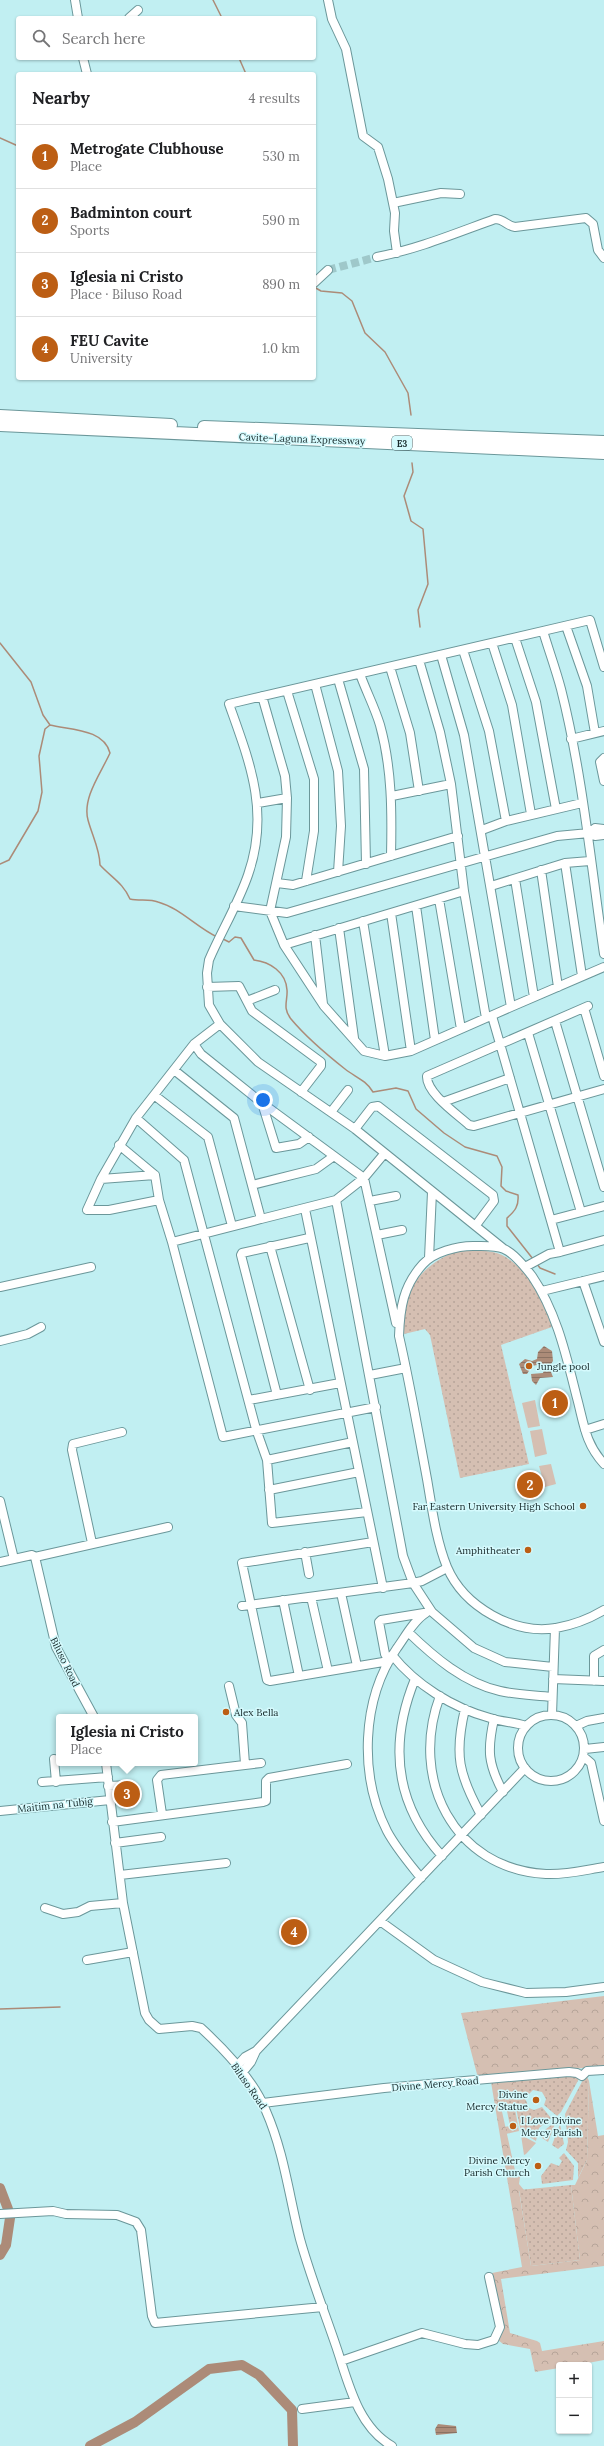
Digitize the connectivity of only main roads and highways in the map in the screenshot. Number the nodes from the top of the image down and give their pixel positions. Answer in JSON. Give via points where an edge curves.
{"nodes":[{"id":1,"x":0,"y":416,"type":"edge"},
{"id":2,"x":0,"y":425,"type":"edge"},
{"id":3,"x":185,"y":430,"type":"junction"},
{"id":4,"x":200,"y":431,"type":"junction"},
{"id":5,"x":604,"y":442,"type":"edge"},
{"id":6,"x":604,"y":453,"type":"edge"}],
"edges":[{"from":1,"to":3,"type":"highway","name":"Cavite–Laguna Expressway","number":"E3"},
{"from":2,"to":3,"type":"highway","name":"Cavite–Laguna Expressway","number":"E3"},
{"from":3,"to":4,"type":"highway","name":"Cavite–Laguna Expressway","number":"E3"},
{"from":4,"to":5,"type":"highway","name":"Cavite–Laguna Expressway","number":"E3"},
{"from":4,"to":6,"type":"highway","name":"Cavite–Laguna Expressway","number":"E3"}]}
